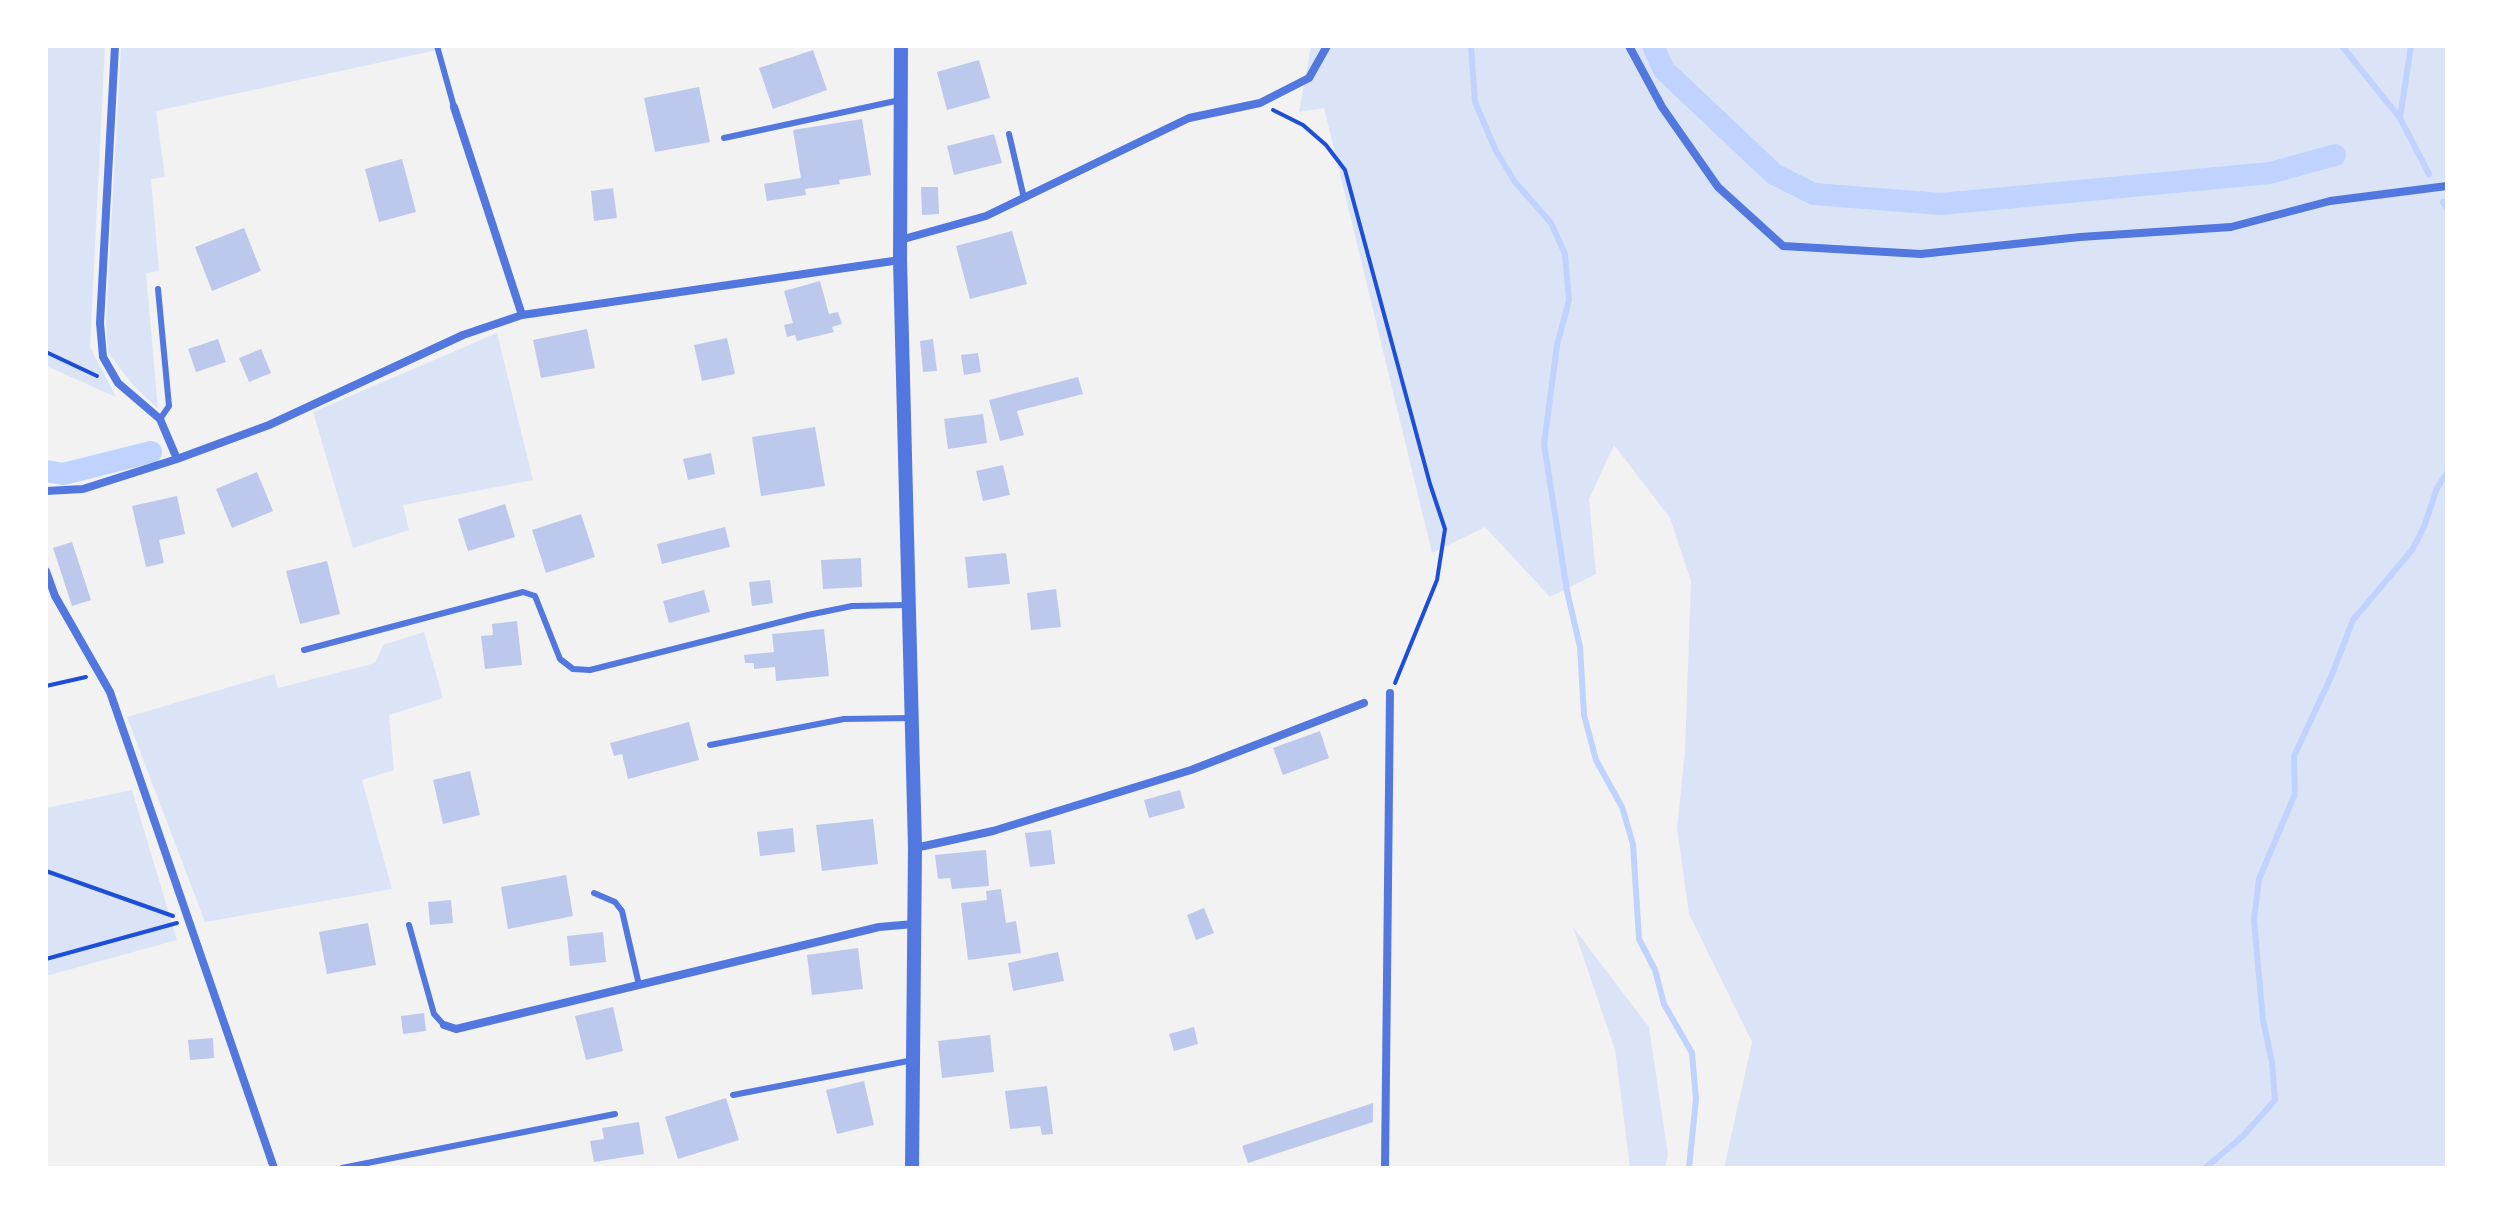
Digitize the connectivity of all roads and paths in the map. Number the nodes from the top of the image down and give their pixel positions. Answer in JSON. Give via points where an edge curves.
{"nodes":[{"id":1,"x":115,"y":46,"type":"edge"},
{"id":2,"x":437,"y":46,"type":"edge"},
{"id":3,"x":901,"y":46,"type":"edge"},
{"id":4,"x":1327,"y":46,"type":"edge"},
{"id":5,"x":1629,"y":46,"type":"edge"},
{"id":6,"x":900,"y":100,"type":"junction"},
{"id":7,"x":1260,"y":103,"type":"junction"},
{"id":8,"x":454,"y":107,"type":"joint"},
{"id":9,"x":1009,"y":134,"type":"dead end"},
{"id":10,"x":724,"y":138,"type":"dead end"},
{"id":11,"x":2447,"y":186,"type":"edge"},
{"id":12,"x":1024,"y":198,"type":"junction"},
{"id":13,"x":900,"y":240,"type":"junction"},
{"id":14,"x":900,"y":260,"type":"junction"},
{"id":15,"x":158,"y":289,"type":"dead end"},
{"id":16,"x":522,"y":315,"type":"junction"},
{"id":17,"x":46,"y":352,"type":"edge"},
{"id":18,"x":124,"y":389,"type":"junction"},
{"id":19,"x":160,"y":419,"type":"junction"},
{"id":20,"x":177,"y":459,"type":"junction"},
{"id":21,"x":46,"y":491,"type":"edge"},
{"id":22,"x":46,"y":571,"type":"edge"},
{"id":23,"x":909,"y":605,"type":"junction"},
{"id":24,"x":304,"y":650,"type":"dead end"},
{"id":25,"x":100,"y":674,"type":"junction"},
{"id":26,"x":46,"y":686,"type":"edge"},
{"id":27,"x":1390,"y":693,"type":"joint"},
{"id":28,"x":1364,"y":703,"type":"dead end"},
{"id":29,"x":911,"y":718,"type":"junction"},
{"id":30,"x":710,"y":745,"type":"dead end"},
{"id":31,"x":915,"y":848,"type":"junction"},
{"id":32,"x":46,"y":871,"type":"edge"},
{"id":33,"x":594,"y":893,"type":"dead end"},
{"id":34,"x":187,"y":920,"type":"junction"},
{"id":35,"x":914,"y":924,"type":"junction"},
{"id":36,"x":409,"y":925,"type":"dead end"},
{"id":37,"x":46,"y":959,"type":"edge"},
{"id":38,"x":639,"y":985,"type":"junction"},
{"id":39,"x":444,"y":1025,"type":"joint"},
{"id":40,"x":913,"y":1060,"type":"junction"},
{"id":41,"x":733,"y":1095,"type":"dead end"},
{"id":42,"x":615,"y":1114,"type":"dead end"},
{"id":43,"x":274,"y":1168,"type":"edge"},
{"id":44,"x":342,"y":1168,"type":"edge"},
{"id":45,"x":912,"y":1168,"type":"edge"},
{"id":46,"x":1385,"y":1168,"type":"edge"}],
"edges":[{"from":1,"to":18,"type":"street","via":[[100,323],[103,357]]},
{"from":2,"to":8,"type":"lane"},
{"from":3,"to":6,"type":"street"},
{"from":4,"to":7,"type":"street","via":[[1309,78]]},
{"from":5,"to":11,"type":"street","via":[[1662,107],[1718,187],[1783,246],[1921,254],[2231,227],[2330,201]]},
{"from":6,"to":10,"type":"lane"},
{"from":6,"to":13,"type":"street"},
{"from":7,"to":12,"type":"street","via":[[1189,118]]},
{"from":7,"to":27,"type":"path","via":[[1303,125],[1345,170],[1445,529],[1437,580]]},
{"from":8,"to":16,"type":"street"},
{"from":9,"to":12,"type":"lane"},
{"from":12,"to":13,"type":"street","via":[[986,216]]},
{"from":13,"to":14,"type":"street"},
{"from":14,"to":16,"type":"street"},
{"from":14,"to":23,"type":"street"},
{"from":15,"to":19,"type":"lane","via":[[169,406]]},
{"from":16,"to":20,"type":"street","via":[[463,335],[269,425]]},
{"from":17,"to":18,"type":"path"},
{"from":18,"to":19,"type":"street"},
{"from":19,"to":20,"type":"street"},
{"from":20,"to":21,"type":"street","via":[[83,489]]},
{"from":22,"to":25,"type":"street"},
{"from":23,"to":24,"type":"lane","via":[[852,606],[590,670],[573,669],[560,659],[535,596],[523,592]]},
{"from":23,"to":29,"type":"street"},
{"from":25,"to":26,"type":"path"},
{"from":25,"to":34,"type":"street"},
{"from":27,"to":46,"type":"street"},
{"from":28,"to":31,"type":"street","via":[[1191,770],[993,831]]},
{"from":29,"to":30,"type":"lane","via":[[844,719]]},
{"from":29,"to":31,"type":"street"},
{"from":31,"to":35,"type":"street"},
{"from":32,"to":34,"type":"path"},
{"from":33,"to":38,"type":"lane","via":[[622,911]]},
{"from":34,"to":37,"type":"path"},
{"from":34,"to":43,"type":"street"},
{"from":35,"to":38,"type":"street","via":[[879,927]]},
{"from":35,"to":40,"type":"street"},
{"from":36,"to":39,"type":"lane","via":[[434,1014]]},
{"from":38,"to":39,"type":"street","via":[[456,1029]]},
{"from":40,"to":41,"type":"lane"},
{"from":40,"to":45,"type":"street"},
{"from":42,"to":44,"type":"lane"}]}
